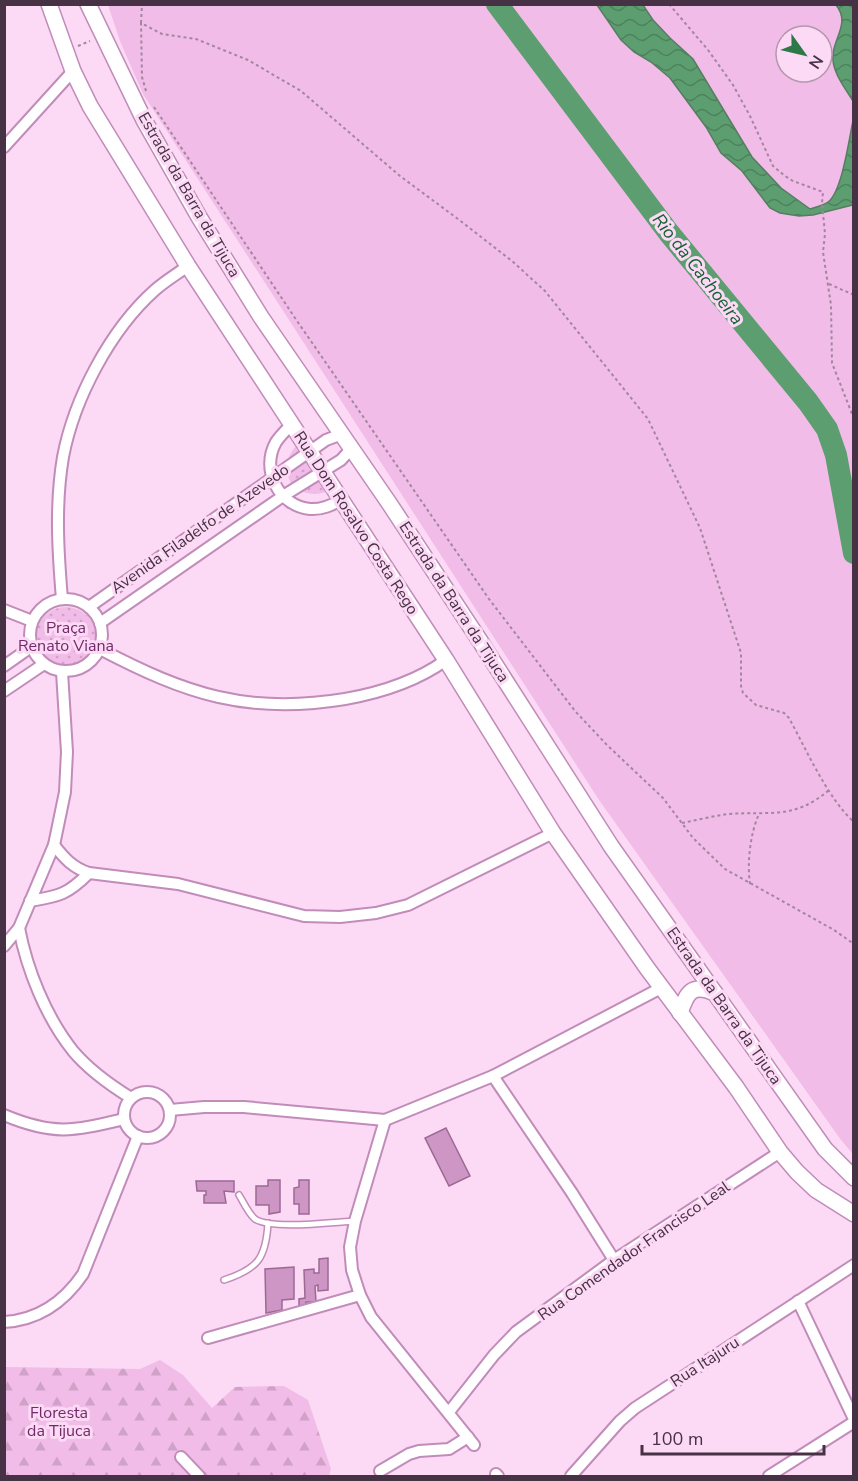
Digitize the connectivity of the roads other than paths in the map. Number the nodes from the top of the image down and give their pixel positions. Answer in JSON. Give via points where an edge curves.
{"nodes":[{"id":1,"x":49,"y":4,"type":"edge"},
{"id":2,"x":88,"y":4,"type":"edge"},
{"id":3,"x":73,"y":71,"type":"junction"},
{"id":4,"x":4,"y":147,"type":"edge"},
{"id":5,"x":188,"y":266,"type":"junction"},
{"id":6,"x":291,"y":425,"type":"junction"},
{"id":7,"x":342,"y":434,"type":"junction"},
{"id":8,"x":351,"y":448,"type":"junction"},
{"id":9,"x":309,"y":452,"type":"junction"},
{"id":10,"x":322,"y":471,"type":"junction"},
{"id":11,"x":272,"y":478,"type":"junction"},
{"id":12,"x":283,"y":496,"type":"junction"},
{"id":13,"x":341,"y":500,"type":"junction"},
{"id":14,"x":62,"y":599,"type":"junction"},
{"id":15,"x":89,"y":607,"type":"junction"},
{"id":16,"x":4,"y":610,"type":"edge"},
{"id":17,"x":32,"y":621,"type":"junction"},
{"id":18,"x":100,"y":623,"type":"junction"},
{"id":19,"x":32,"y":647,"type":"junction"},
{"id":20,"x":100,"y":649,"type":"junction"},
{"id":21,"x":446,"y":660,"type":"junction"},
{"id":22,"x":44,"y":664,"type":"junction"},
{"id":23,"x":4,"y":666,"type":"edge"},
{"id":24,"x":62,"y":672,"type":"junction"},
{"id":25,"x":4,"y":692,"type":"edge"},
{"id":26,"x":554,"y":833,"type":"junction"},
{"id":27,"x":54,"y":845,"type":"junction"},
{"id":28,"x":89,"y":873,"type":"junction"},
{"id":29,"x":30,"y":901,"type":"junction"},
{"id":30,"x":19,"y":928,"type":"junction"},
{"id":31,"x":4,"y":946,"type":"edge"},
{"id":32,"x":661,"y":987,"type":"junction"},
{"id":33,"x":716,"y":993,"type":"junction"},
{"id":34,"x":680,"y":1013,"type":"junction"},
{"id":35,"x":493,"y":1076,"type":"junction"},
{"id":36,"x":131,"y":1098,"type":"junction"},
{"id":37,"x":170,"y":1110,"type":"junction"},
{"id":38,"x":4,"y":1115,"type":"edge"},
{"id":39,"x":124,"y":1119,"type":"junction"},
{"id":40,"x":385,"y":1120,"type":"junction"},
{"id":41,"x":138,"y":1136,"type":"junction"},
{"id":42,"x":780,"y":1152,"type":"junction"},
{"id":43,"x":854,"y":1178,"type":"edge"},
{"id":44,"x":239,"y":1195,"type":"dead end"},
{"id":45,"x":854,"y":1214,"type":"edge"},
{"id":46,"x":355,"y":1221,"type":"junction"},
{"id":47,"x":268,"y":1223,"type":"junction"},
{"id":48,"x":614,"y":1260,"type":"junction"},
{"id":49,"x":854,"y":1265,"type":"edge"},
{"id":50,"x":224,"y":1280,"type":"dead end"},
{"id":51,"x":360,"y":1295,"type":"junction"},
{"id":52,"x":798,"y":1301,"type":"junction"},
{"id":53,"x":4,"y":1322,"type":"edge"},
{"id":54,"x":208,"y":1338,"type":"dead end"},
{"id":55,"x":449,"y":1412,"type":"junction"},
{"id":56,"x":854,"y":1420,"type":"edge"},
{"id":57,"x":182,"y":1457,"type":"dead end"},
{"id":58,"x":380,"y":1472,"type":"dead end"},
{"id":59,"x":199,"y":1476,"type":"edge"},
{"id":60,"x":571,"y":1476,"type":"edge"},
{"id":61,"x":769,"y":1476,"type":"edge"}],
"edges":[{"from":1,"to":3,"type":"main road","name":"Rua Dom Rosalvo Costa Rego","via":[[71,49]]},
{"from":2,"to":7,"type":"main road","name":"Estrada da Barra da Tijuca","via":[[144,120],[199,217]]},
{"from":3,"to":4,"type":"street"},
{"from":3,"to":5,"type":"main road","name":"Rua Dom Rosalvo Costa Rego","via":[[90,106]]},
{"from":5,"to":6,"type":"main road","name":"Rua Dom Rosalvo Costa Rego"},
{"from":5,"to":14,"type":"street","via":[[155,291],[124,324],[86,388],[64,456],[58,500]]},
{"from":6,"to":9,"type":"main road","name":"Rua Dom Rosalvo Costa Rego"},
{"from":6,"to":11,"type":"street","via":[[271,454]]},
{"from":7,"to":8,"type":"main road","name":"Estrada da Barra da Tijuca"},
{"from":7,"to":9,"type":"street","name":"Avenida Filadelfo de Azevedo"},
{"from":8,"to":10,"type":"street","name":"Avenida Filadelfo de Azevedo","via":[[341,460]]},
{"from":8,"to":33,"type":"main road","name":"Estrada da Barra da Tijuca","via":[[610,846]]},
{"from":9,"to":10,"type":"main road","name":"Rua Dom Rosalvo Costa Rego"},
{"from":9,"to":11,"type":"street","name":"Avenida Filadelfo de Azevedo"},
{"from":10,"to":12,"type":"street","name":"Avenida Filadelfo de Azevedo"},
{"from":10,"to":13,"type":"main road","name":"Rua Dom Rosalvo Costa Rego"},
{"from":11,"to":12,"type":"street"},
{"from":11,"to":15,"type":"street","name":"Avenida Filadelfo de Azevedo"},
{"from":12,"to":13,"type":"street","via":[[312,509]]},
{"from":12,"to":18,"type":"street","name":"Avenida Filadelfo de Azevedo"},
{"from":13,"to":21,"type":"main road","name":"Rua Dom Rosalvo Costa Rego"},
{"from":14,"to":15,"type":"street"},
{"from":14,"to":17,"type":"street","via":[[44,606]]},
{"from":15,"to":18,"type":"street"},
{"from":16,"to":17,"type":"street"},
{"from":17,"to":19,"type":"street"},
{"from":18,"to":20,"type":"street"},
{"from":19,"to":22,"type":"street"},
{"from":19,"to":23,"type":"street"},
{"from":20,"to":21,"type":"street","via":[[192,691],[288,706],[372,694]]},
{"from":20,"to":24,"type":"street","via":[[88,665]]},
{"from":21,"to":26,"type":"main road","name":"Rua Dom Rosalvo Costa Rego"},
{"from":22,"to":24,"type":"street"},
{"from":22,"to":25,"type":"street"},
{"from":24,"to":27,"type":"street","via":[[67,752],[65,792]]},
{"from":26,"to":28,"type":"street","via":[[408,904],[340,917],[304,916],[178,884]]},
{"from":26,"to":32,"type":"main road","name":"Rua Dom Rosalvo Costa Rego"},
{"from":27,"to":28,"type":"street","via":[[65,860]]},
{"from":27,"to":29,"type":"street"},
{"from":28,"to":29,"type":"street","via":[[60,896]]},
{"from":29,"to":30,"type":"street"},
{"from":30,"to":31,"type":"street"},
{"from":30,"to":36,"type":"street","via":[[34,983],[74,1051],[102,1079]]},
{"from":32,"to":34,"type":"main road"},
{"from":32,"to":35,"type":"street"},
{"from":33,"to":34,"type":"main road","via":[[703,988],[692,991],[684,999]]},
{"from":33,"to":43,"type":"main road","name":"Estrada da Barra da Tijuca","via":[[825,1149]]},
{"from":34,"to":42,"type":"main road"},
{"from":35,"to":40,"type":"street"},
{"from":35,"to":48,"type":"street"},
{"from":36,"to":37,"type":"street","via":[[150,1092],[163,1098]]},
{"from":36,"to":39,"type":"street"},
{"from":37,"to":40,"type":"street","via":[[244,1107]]},
{"from":37,"to":41,"type":"street","via":[[168,1124],[159,1135]]},
{"from":38,"to":39,"type":"street","via":[[29,1126],[66,1130]]},
{"from":39,"to":41,"type":"street"},
{"from":40,"to":46,"type":"street"},
{"from":41,"to":53,"type":"street","via":[[83,1274],[74,1287],[45,1312]]},
{"from":42,"to":45,"type":"main road","via":[[816,1190]]},
{"from":42,"to":48,"type":"street","name":"Rua Comendador Francisco Leal"},
{"from":44,"to":47,"type":"lane","via":[[252,1216]]},
{"from":46,"to":47,"type":"lane"},
{"from":46,"to":51,"type":"street","via":[[350,1247]]},
{"from":47,"to":50,"type":"lane","via":[[267,1244],[254,1266]]},
{"from":48,"to":55,"type":"street","name":"Rua Comendador Francisco Leal","via":[[516,1332]]},
{"from":49,"to":52,"type":"street","name":"Rua Itajuru"},
{"from":51,"to":54,"type":"street"},
{"from":51,"to":55,"type":"street","via":[[371,1317]]},
{"from":52,"to":56,"type":"street"},
{"from":52,"to":60,"type":"street","name":"Rua Itajuru","via":[[635,1408]]},
{"from":55,"to":58,"type":"street","via":[[471,1441],[449,1449],[409,1454]]},
{"from":56,"to":61,"type":"street"},
{"from":57,"to":59,"type":"street"}]}
